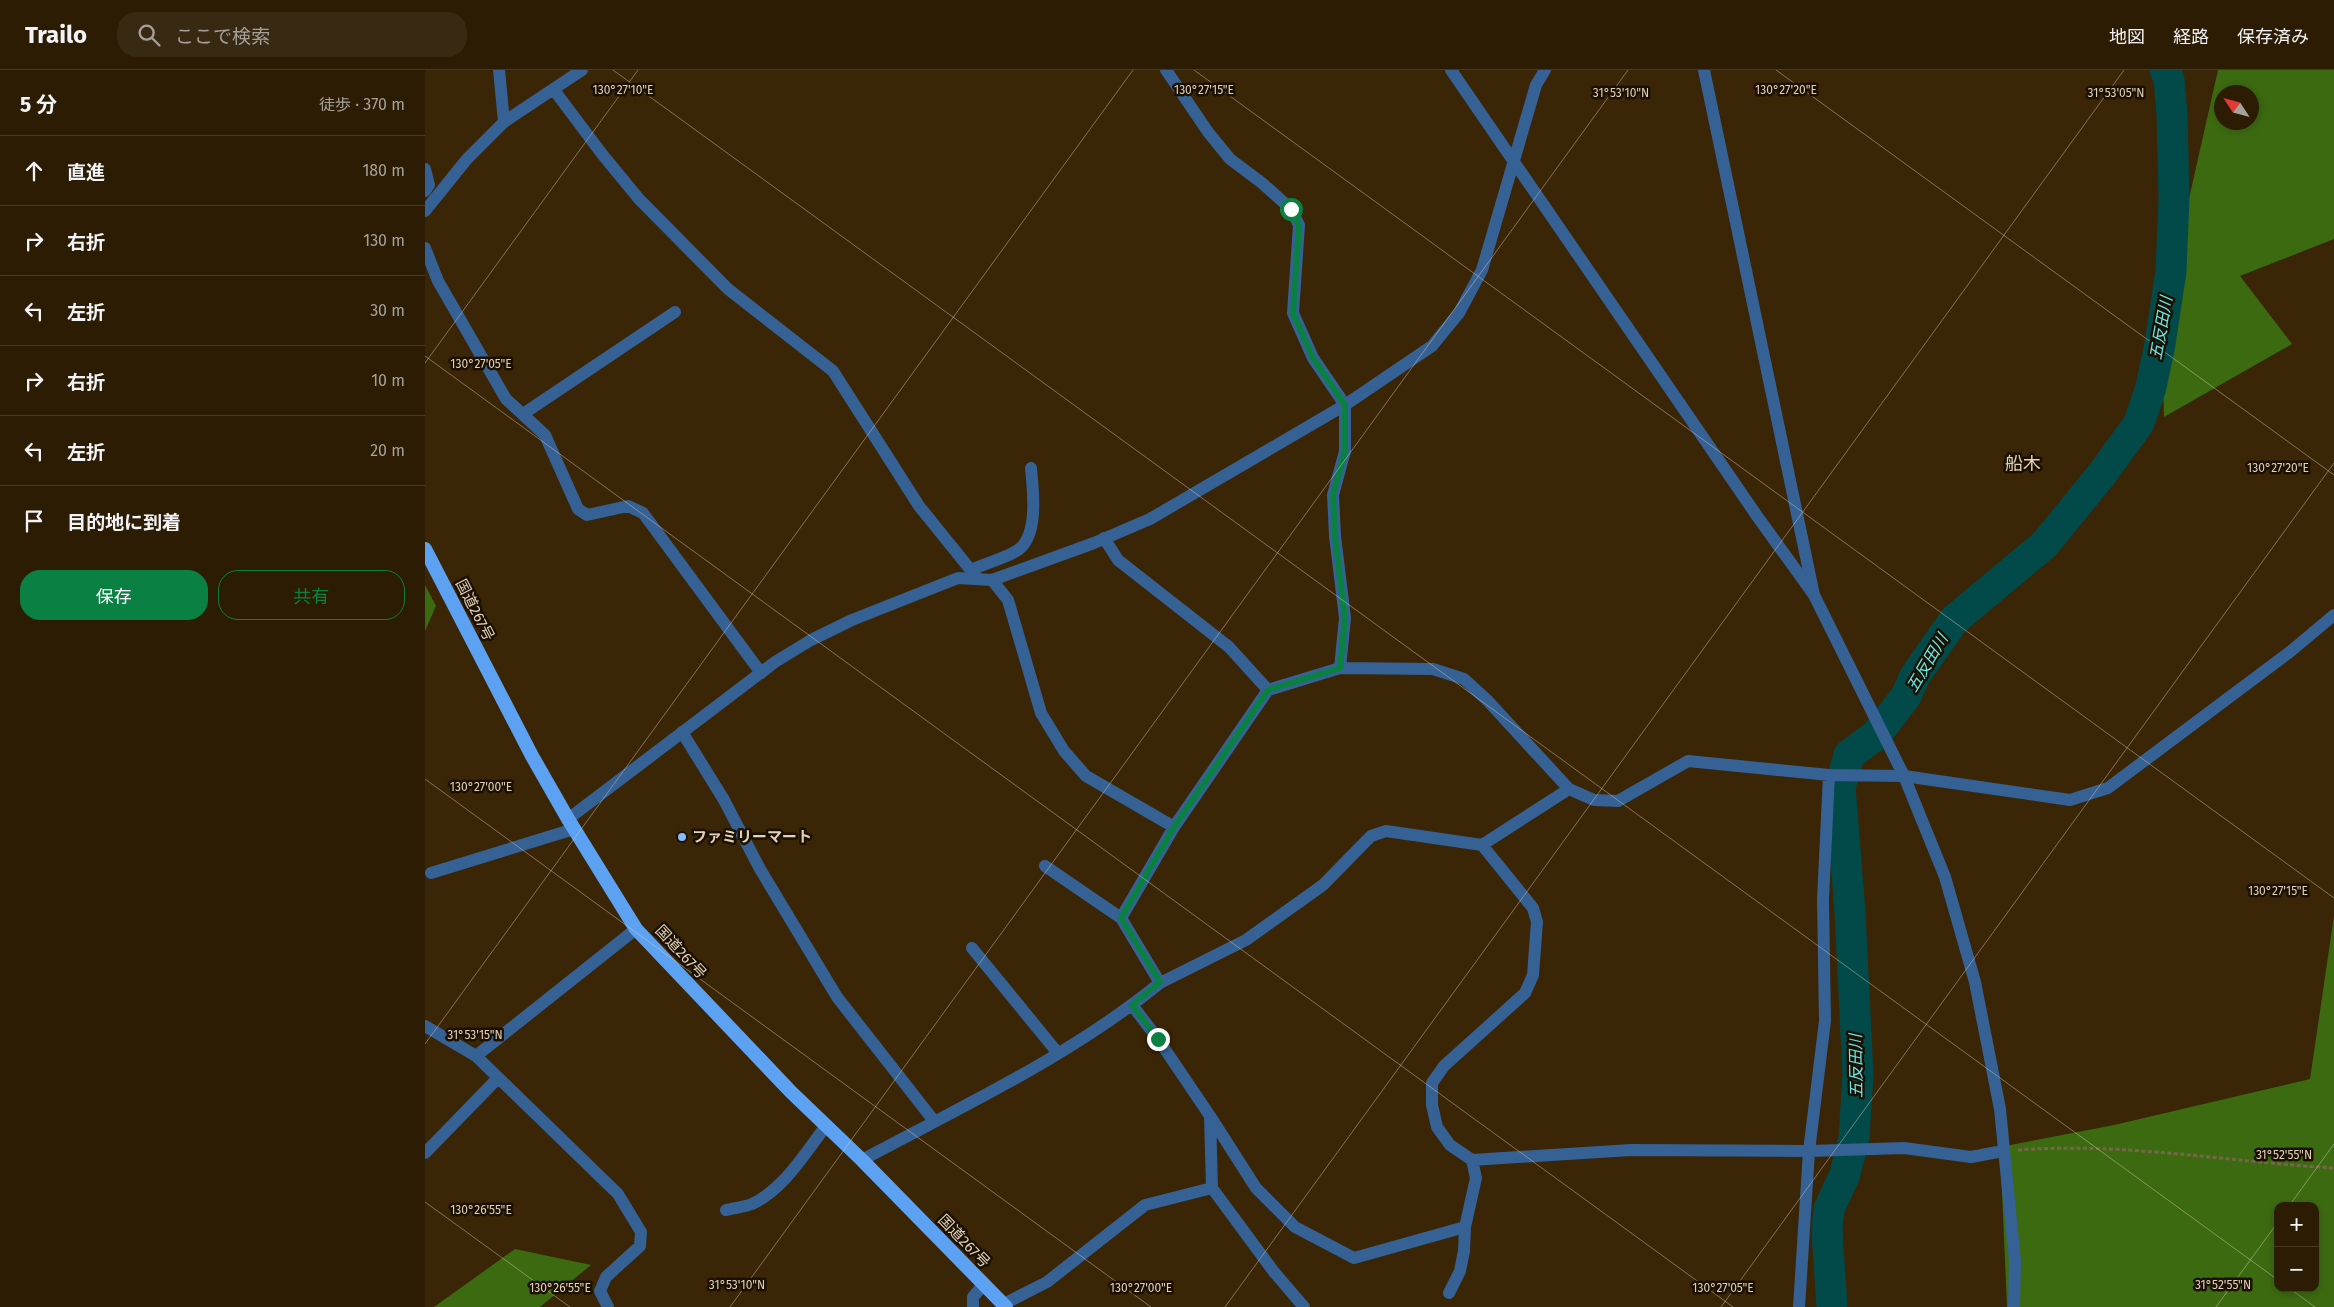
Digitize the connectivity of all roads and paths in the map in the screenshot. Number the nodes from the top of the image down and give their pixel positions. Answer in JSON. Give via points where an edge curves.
{"nodes":[{"id":1,"x":499,"y":70,"type":"edge"},
{"id":2,"x":581,"y":70,"type":"edge"},
{"id":3,"x":1166,"y":70,"type":"edge"},
{"id":4,"x":1451,"y":70,"type":"edge"},
{"id":5,"x":1545,"y":70,"type":"edge"},
{"id":6,"x":1704,"y":70,"type":"edge"},
{"id":7,"x":554,"y":90,"type":"junction"},
{"id":8,"x":504,"y":122,"type":"junction"},
{"id":9,"x":1512,"y":161,"type":"junction"},
{"id":10,"x":425,"y":169,"type":"edge"},
{"id":11,"x":425,"y":191,"type":"edge"},
{"id":12,"x":425,"y":211,"type":"edge"},
{"id":13,"x":425,"y":248,"type":"edge"},
{"id":14,"x":675,"y":312,"type":"dead end"},
{"id":15,"x":1345,"y":405,"type":"junction"},
{"id":16,"x":523,"y":414,"type":"junction"},
{"id":17,"x":1031,"y":468,"type":"dead end"},
{"id":18,"x":1104,"y":538,"type":"junction"},
{"id":19,"x":425,"y":549,"type":"edge"},
{"id":20,"x":975,"y":574,"type":"junction"},
{"id":21,"x":992,"y":580,"type":"junction"},
{"id":22,"x":1814,"y":594,"type":"junction"},
{"id":23,"x":2334,"y":616,"type":"edge"},
{"id":24,"x":1340,"y":668,"type":"junction"},
{"id":25,"x":761,"y":673,"type":"junction"},
{"id":26,"x":1268,"y":690,"type":"junction"},
{"id":27,"x":682,"y":732,"type":"junction"},
{"id":28,"x":1829,"y":775,"type":"junction"},
{"id":29,"x":1904,"y":776,"type":"junction"},
{"id":30,"x":1569,"y":789,"type":"junction"},
{"id":31,"x":571,"y":824,"type":"junction"},
{"id":32,"x":1174,"y":827,"type":"junction"},
{"id":33,"x":1482,"y":845,"type":"junction"},
{"id":34,"x":1045,"y":866,"type":"dead end"},
{"id":35,"x":431,"y":873,"type":"dead end"},
{"id":36,"x":1121,"y":918,"type":"junction"},
{"id":37,"x":636,"y":929,"type":"junction"},
{"id":38,"x":972,"y":948,"type":"dead end"},
{"id":39,"x":1160,"y":982,"type":"junction"},
{"id":40,"x":1132,"y":1005,"type":"junction"},
{"id":41,"x":425,"y":1026,"type":"edge"},
{"id":42,"x":1057,"y":1052,"type":"junction"},
{"id":43,"x":476,"y":1056,"type":"junction"},
{"id":44,"x":498,"y":1078,"type":"junction"},
{"id":45,"x":1210,"y":1116,"type":"junction"},
{"id":46,"x":934,"y":1121,"type":"junction"},
{"id":47,"x":826,"y":1126,"type":"junction"},
{"id":48,"x":1809,"y":1151,"type":"junction"},
{"id":49,"x":2003,"y":1151,"type":"junction"},
{"id":50,"x":425,"y":1153,"type":"edge"},
{"id":51,"x":862,"y":1160,"type":"junction"},
{"id":52,"x":1472,"y":1160,"type":"junction"},
{"id":53,"x":2334,"y":1168,"type":"edge"},
{"id":54,"x":1212,"y":1188,"type":"junction"},
{"id":55,"x":726,"y":1210,"type":"dead end"},
{"id":56,"x":1465,"y":1227,"type":"junction"},
{"id":57,"x":984,"y":1284,"type":"junction"},
{"id":58,"x":1449,"y":1292,"type":"dead end"},
{"id":59,"x":1005,"y":1306,"type":"edge"},
{"id":60,"x":608,"y":1307,"type":"edge"},
{"id":61,"x":973,"y":1307,"type":"edge"},
{"id":62,"x":1305,"y":1307,"type":"edge"},
{"id":63,"x":1799,"y":1307,"type":"edge"},
{"id":64,"x":2014,"y":1307,"type":"edge"}],
"edges":[{"from":1,"to":8,"type":"street"},
{"from":2,"to":7,"type":"street"},
{"from":3,"to":15,"type":"street","via":[[1230,159],[1291,209],[1299,225],[1293,313],[1313,358]]},
{"from":4,"to":9,"type":"street"},
{"from":5,"to":9,"type":"street","via":[[1536,85]]},
{"from":6,"to":22,"type":"street"},
{"from":7,"to":8,"type":"street"},
{"from":7,"to":20,"type":"street","via":[[639,199],[728,289],[833,371],[919,506]]},
{"from":8,"to":12,"type":"street","via":[[467,159]]},
{"from":9,"to":15,"type":"street","via":[[1482,270],[1459,313],[1432,346]]},
{"from":9,"to":22,"type":"street"},
{"from":10,"to":11,"type":"street","via":[[429,185]]},
{"from":13,"to":16,"type":"street","via":[[438,281],[501,391]]},
{"from":14,"to":16,"type":"street"},
{"from":15,"to":18,"type":"street","via":[[1150,520]]},
{"from":15,"to":24,"type":"street","via":[[1345,451],[1333,495],[1345,618]]},
{"from":16,"to":25,"type":"street","via":[[545,435],[579,509],[587,515],[628,506],[643,512]]},
{"from":17,"to":20,"type":"street","via":[[1035,504],[1028,536],[1018,549]]},
{"from":18,"to":21,"type":"street"},
{"from":18,"to":26,"type":"street","via":[[1119,560],[1229,647]]},
{"from":19,"to":31,"type":"highway","name":"国道267号","via":[[532,756]]},
{"from":20,"to":21,"type":"street"},
{"from":20,"to":25,"type":"street","via":[[851,620],[811,640]]},
{"from":21,"to":32,"type":"street","via":[[1008,600],[1041,713],[1064,751],[1086,776]]},
{"from":22,"to":29,"type":"street"},
{"from":23,"to":29,"type":"street","via":[[2108,788],[2070,800]]},
{"from":24,"to":26,"type":"street"},
{"from":24,"to":30,"type":"street","via":[[1433,669],[1464,679]]},
{"from":25,"to":27,"type":"street"},
{"from":26,"to":32,"type":"street"},
{"from":27,"to":31,"type":"street"},
{"from":27,"to":46,"type":"street","via":[[837,997]]},
{"from":28,"to":29,"type":"street"},
{"from":28,"to":30,"type":"street","via":[[1688,761],[1618,800],[1594,800]]},
{"from":28,"to":48,"type":"street","via":[[1823,899],[1825,1021]]},
{"from":29,"to":49,"type":"street","via":[[1945,877],[1975,982],[2000,1109]]},
{"from":30,"to":33,"type":"street"},
{"from":31,"to":35,"type":"street"},
{"from":31,"to":37,"type":"highway","name":"国道267号"},
{"from":32,"to":36,"type":"street"},
{"from":33,"to":39,"type":"street","via":[[1386,832],[1371,836],[1323,885],[1246,940]]},
{"from":33,"to":52,"type":"street","via":[[1533,908],[1537,922],[1533,975],[1525,993],[1444,1066],[1432,1083],[1437,1127],[1450,1146]]},
{"from":34,"to":36,"type":"street"},
{"from":36,"to":39,"type":"street"},
{"from":37,"to":43,"type":"street"},
{"from":37,"to":47,"type":"highway","name":"国道267号"},
{"from":38,"to":42,"type":"street"},
{"from":39,"to":40,"type":"street"},
{"from":40,"to":42,"type":"street"},
{"from":40,"to":45,"type":"street"},
{"from":41,"to":43,"type":"street"},
{"from":42,"to":46,"type":"street","via":[[996,1090]]},
{"from":43,"to":44,"type":"street"},
{"from":44,"to":50,"type":"street"},
{"from":44,"to":60,"type":"street","via":[[618,1194],[641,1232],[640,1246],[606,1277],[600,1291]]},
{"from":45,"to":54,"type":"street"},
{"from":45,"to":56,"type":"street","via":[[1256,1188],[1295,1227],[1354,1258]]},
{"from":46,"to":51,"type":"street"},
{"from":47,"to":51,"type":"highway","name":"国道267号"},
{"from":47,"to":55,"type":"street","via":[[769,1195],[750,1205]]},
{"from":48,"to":49,"type":"street","via":[[1905,1148],[1971,1157]]},
{"from":48,"to":52,"type":"street","via":[[1631,1150]]},
{"from":48,"to":63,"type":"street"},
{"from":49,"to":53,"type":"path","via":[[2057,1147],[2153,1151]]},
{"from":49,"to":64,"type":"street","via":[[2015,1261]]},
{"from":51,"to":57,"type":"highway","name":"国道267号"},
{"from":52,"to":56,"type":"street","via":[[1475,1178]]},
{"from":54,"to":59,"type":"street","via":[[1145,1205],[1047,1282]]},
{"from":54,"to":62,"type":"street","via":[[1274,1272]]},
{"from":56,"to":58,"type":"street","via":[[1460,1271]]},
{"from":57,"to":59,"type":"highway","name":"国道267号"},
{"from":57,"to":61,"type":"street","via":[[973,1297]]}]}
